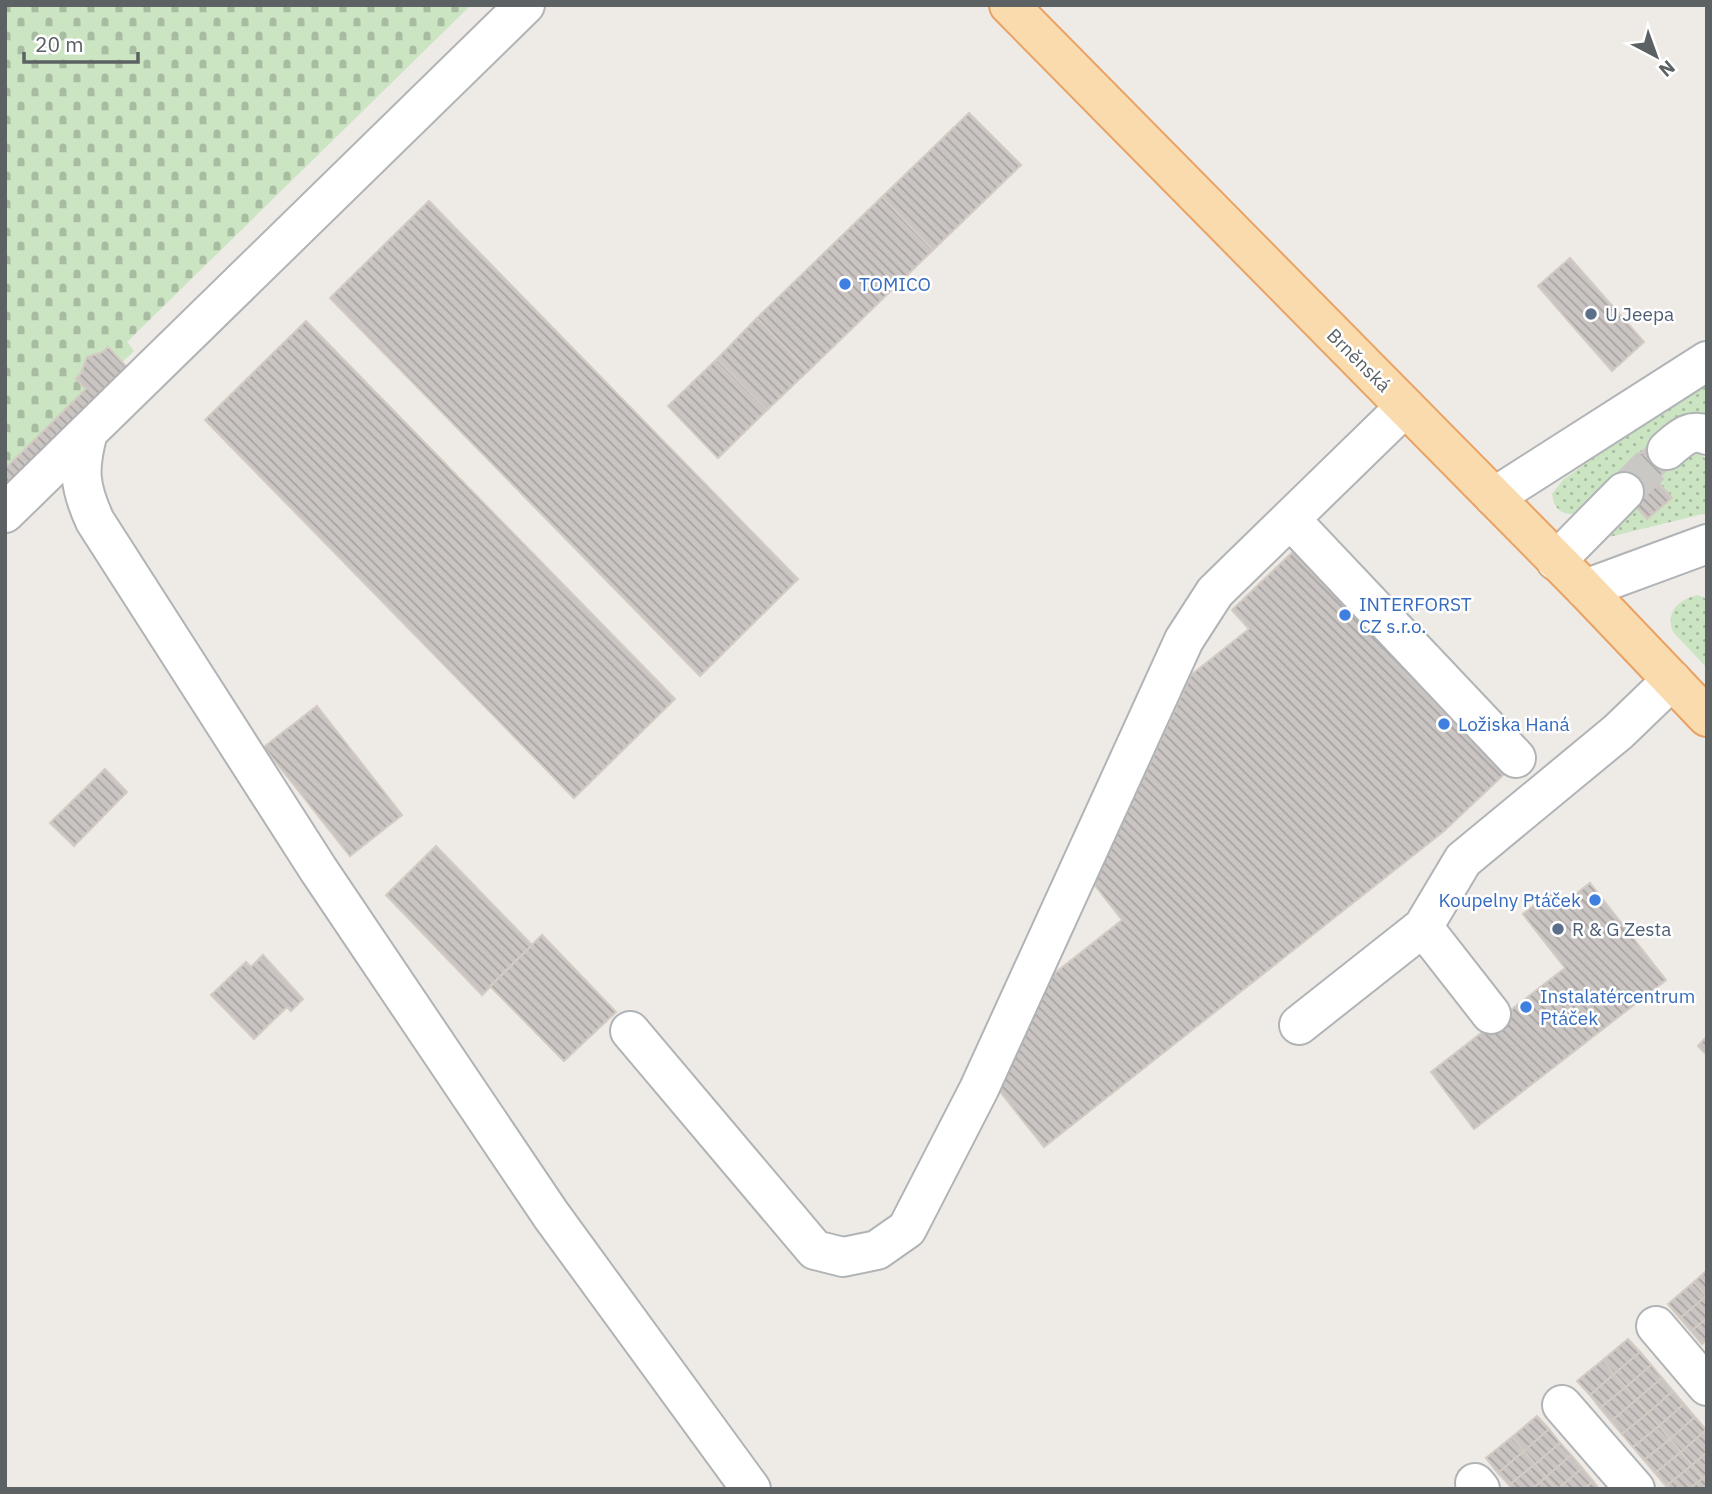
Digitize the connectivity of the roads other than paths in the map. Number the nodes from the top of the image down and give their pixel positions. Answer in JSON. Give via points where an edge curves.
{"nodes":[{"id":1,"x":525,"y":5,"type":"edge"},
{"id":2,"x":1009,"y":5,"type":"edge"},
{"id":3,"x":1707,"y":361,"type":"edge"},
{"id":4,"x":1405,"y":407,"type":"junction"},
{"id":5,"x":88,"y":432,"type":"junction"},
{"id":6,"x":1707,"y":435,"type":"edge"},
{"id":7,"x":1667,"y":450,"type":"tunnel mouth"},
{"id":8,"x":1624,"y":492,"type":"tunnel mouth"},
{"id":9,"x":1494,"y":497,"type":"junction"},
{"id":10,"x":5,"y":513,"type":"edge"},
{"id":11,"x":1290,"y":519,"type":"junction"},
{"id":12,"x":1705,"y":548,"type":"edge"},
{"id":13,"x":1556,"y":561,"type":"junction"},
{"id":14,"x":1585,"y":589,"type":"junction"},
{"id":15,"x":1672,"y":680,"type":"junction"},
{"id":16,"x":1707,"y":718,"type":"edge"},
{"id":17,"x":1516,"y":758,"type":"dead end"},
{"id":18,"x":1423,"y":927,"type":"junction"},
{"id":19,"x":1492,"y":1014,"type":"dead end"},
{"id":20,"x":1299,"y":1025,"type":"dead end"},
{"id":21,"x":630,"y":1031,"type":"dead end"},
{"id":22,"x":1656,"y":1326,"type":"dead end"},
{"id":23,"x":1707,"y":1386,"type":"edge"},
{"id":24,"x":1562,"y":1405,"type":"dead end"},
{"id":25,"x":751,"y":1489,"type":"edge"},
{"id":26,"x":1635,"y":1489,"type":"edge"}],
"edges":[{"from":1,"to":5,"type":"lane"},
{"from":2,"to":4,"type":"main road","name":"Brněnská"},
{"from":3,"to":9,"type":"lane"},
{"from":4,"to":9,"type":"main road","name":"Brněnská"},
{"from":4,"to":11,"type":"lane"},
{"from":5,"to":10,"type":"lane"},
{"from":5,"to":25,"type":"lane","via":[[81,478],[95,521],[318,869],[543,1203]]},
{"from":6,"to":7,"type":"lane","via":[[1695,431]]},
{"from":8,"to":13,"type":"lane"},
{"from":9,"to":13,"type":"main road","name":"Brněnská"},
{"from":11,"to":17,"type":"lane"},
{"from":11,"to":21,"type":"lane","via":[[1215,592],[1184,640],[979,1088],[907,1229],[877,1250],[843,1257],[815,1250]]},
{"from":12,"to":14,"type":"lane"},
{"from":13,"to":14,"type":"main road","name":"Brněnská"},
{"from":14,"to":15,"type":"main road","name":"Brněnská"},
{"from":15,"to":16,"type":"main road","name":"Brněnská"},
{"from":15,"to":18,"type":"lane","via":[[1618,732],[1463,860]]},
{"from":18,"to":19,"type":"lane"},
{"from":18,"to":20,"type":"lane"},
{"from":22,"to":23,"type":"lane"},
{"from":24,"to":26,"type":"lane"}]}
